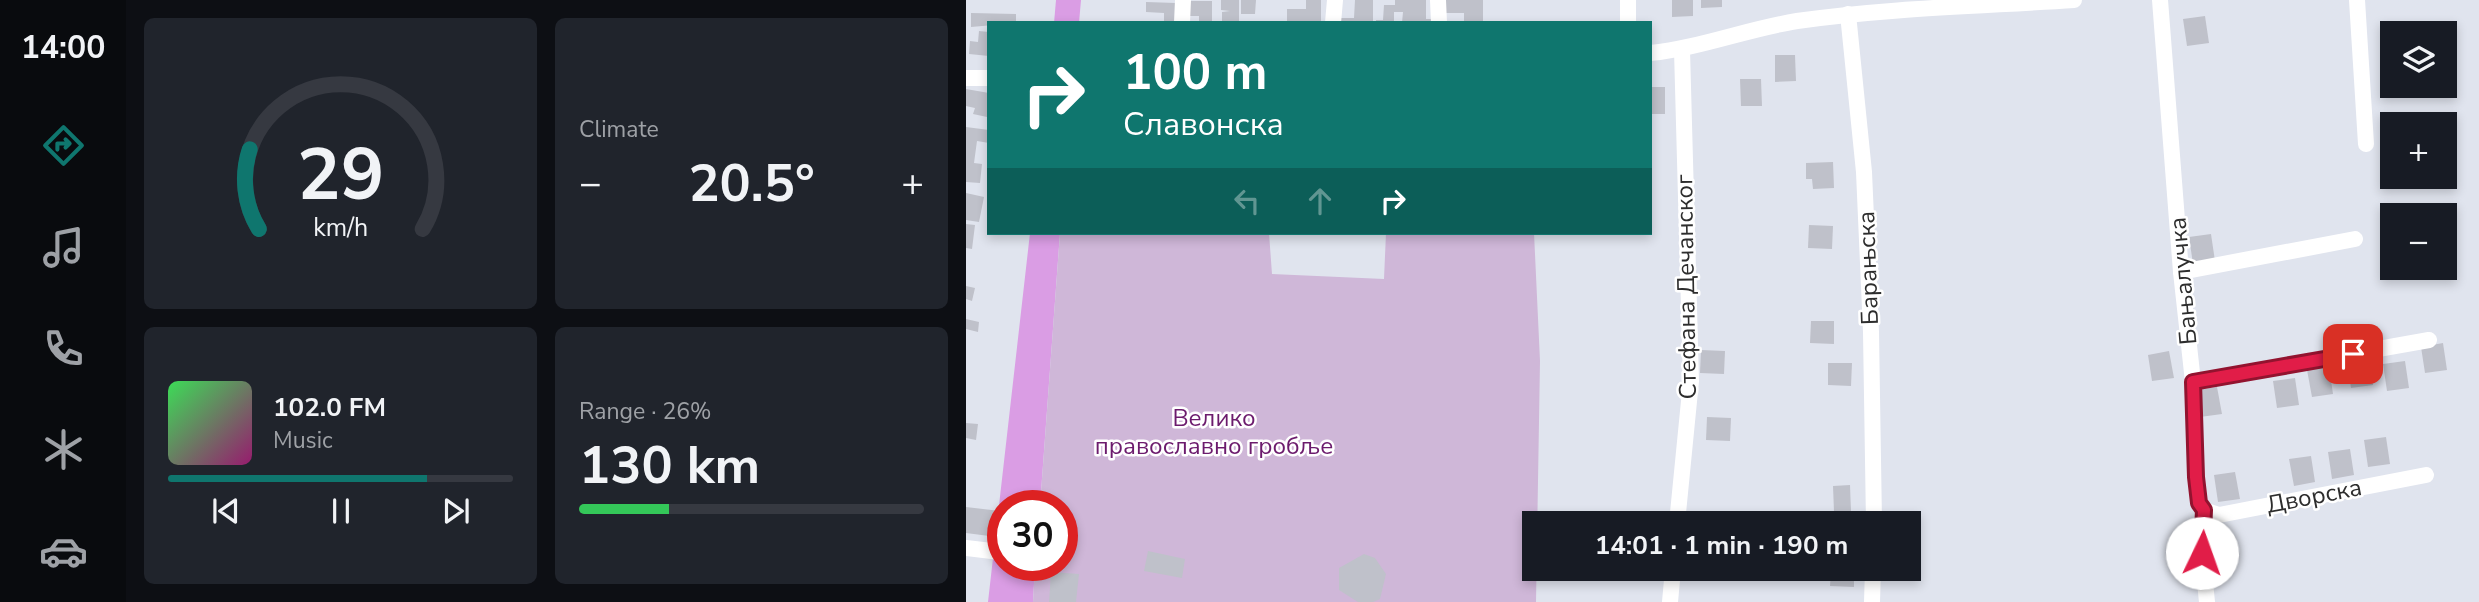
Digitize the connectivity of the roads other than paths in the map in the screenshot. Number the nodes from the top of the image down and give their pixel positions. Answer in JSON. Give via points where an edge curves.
{"nodes":[{"id":1,"x":1183,"y":0,"type":"edge"},
{"id":2,"x":1335,"y":0,"type":"edge"},
{"id":3,"x":1438,"y":0,"type":"edge"},
{"id":4,"x":1628,"y":0,"type":"edge"},
{"id":5,"x":2074,"y":0,"type":"edge"},
{"id":6,"x":2160,"y":0,"type":"edge"},
{"id":7,"x":2357,"y":0,"type":"edge"},
{"id":8,"x":1848,"y":14,"type":"junction"},
{"id":9,"x":1182,"y":21,"type":"edge"},
{"id":10,"x":1333,"y":21,"type":"edge"},
{"id":11,"x":1439,"y":21,"type":"edge"},
{"id":12,"x":1628,"y":21,"type":"edge"},
{"id":13,"x":1682,"y":50,"type":"junction"},
{"id":14,"x":1652,"y":53,"type":"edge"},
{"id":15,"x":966,"y":78,"type":"edge"},
{"id":16,"x":987,"y":78,"type":"edge"},
{"id":17,"x":2366,"y":144,"type":"dead end"},
{"id":18,"x":2355,"y":239,"type":"dead end"},
{"id":19,"x":2181,"y":272,"type":"junction"},
{"id":20,"x":2429,"y":340,"type":"dead end"},
{"id":21,"x":2193,"y":382,"type":"junction"},
{"id":22,"x":2426,"y":475,"type":"dead end"},
{"id":23,"x":2204,"y":510,"type":"junction"},
{"id":24,"x":1678,"y":511,"type":"edge"},
{"id":25,"x":1874,"y":511,"type":"edge"},
{"id":26,"x":966,"y":548,"type":"edge"},
{"id":27,"x":987,"y":550,"type":"edge"},
{"id":28,"x":1672,"y":581,"type":"edge"},
{"id":29,"x":1873,"y":581,"type":"edge"},
{"id":30,"x":1670,"y":602,"type":"edge"},
{"id":31,"x":1872,"y":602,"type":"edge"},
{"id":32,"x":2207,"y":602,"type":"edge"}],
"edges":[{"from":1,"to":9,"type":"street"},
{"from":2,"to":10,"type":"street"},
{"from":3,"to":11,"type":"street"},
{"from":4,"to":12,"type":"street"},
{"from":5,"to":8,"type":"street"},
{"from":6,"to":19,"type":"street","name":"Бањалучка"},
{"from":7,"to":17,"type":"street"},
{"from":8,"to":13,"type":"street","via":[[1779,25]]},
{"from":8,"to":25,"type":"street","name":"Барањска","via":[[1864,172]]},
{"from":13,"to":14,"type":"street"},
{"from":13,"to":24,"type":"street","name":"Стефана Дечанског","via":[[1690,381]]},
{"from":15,"to":16,"type":"street"},
{"from":18,"to":19,"type":"street"},
{"from":19,"to":21,"type":"street","name":"Бањалучка"},
{"from":20,"to":21,"type":"street"},
{"from":21,"to":23,"type":"street","name":"Бањалучка","via":[[2196,477]]},
{"from":22,"to":23,"type":"street","name":"Дворска","via":[[2219,515]]},
{"from":23,"to":32,"type":"street","name":"Бањалучка"},
{"from":26,"to":27,"type":"street"},
{"from":28,"to":30,"type":"street"},
{"from":29,"to":31,"type":"street"}]}
